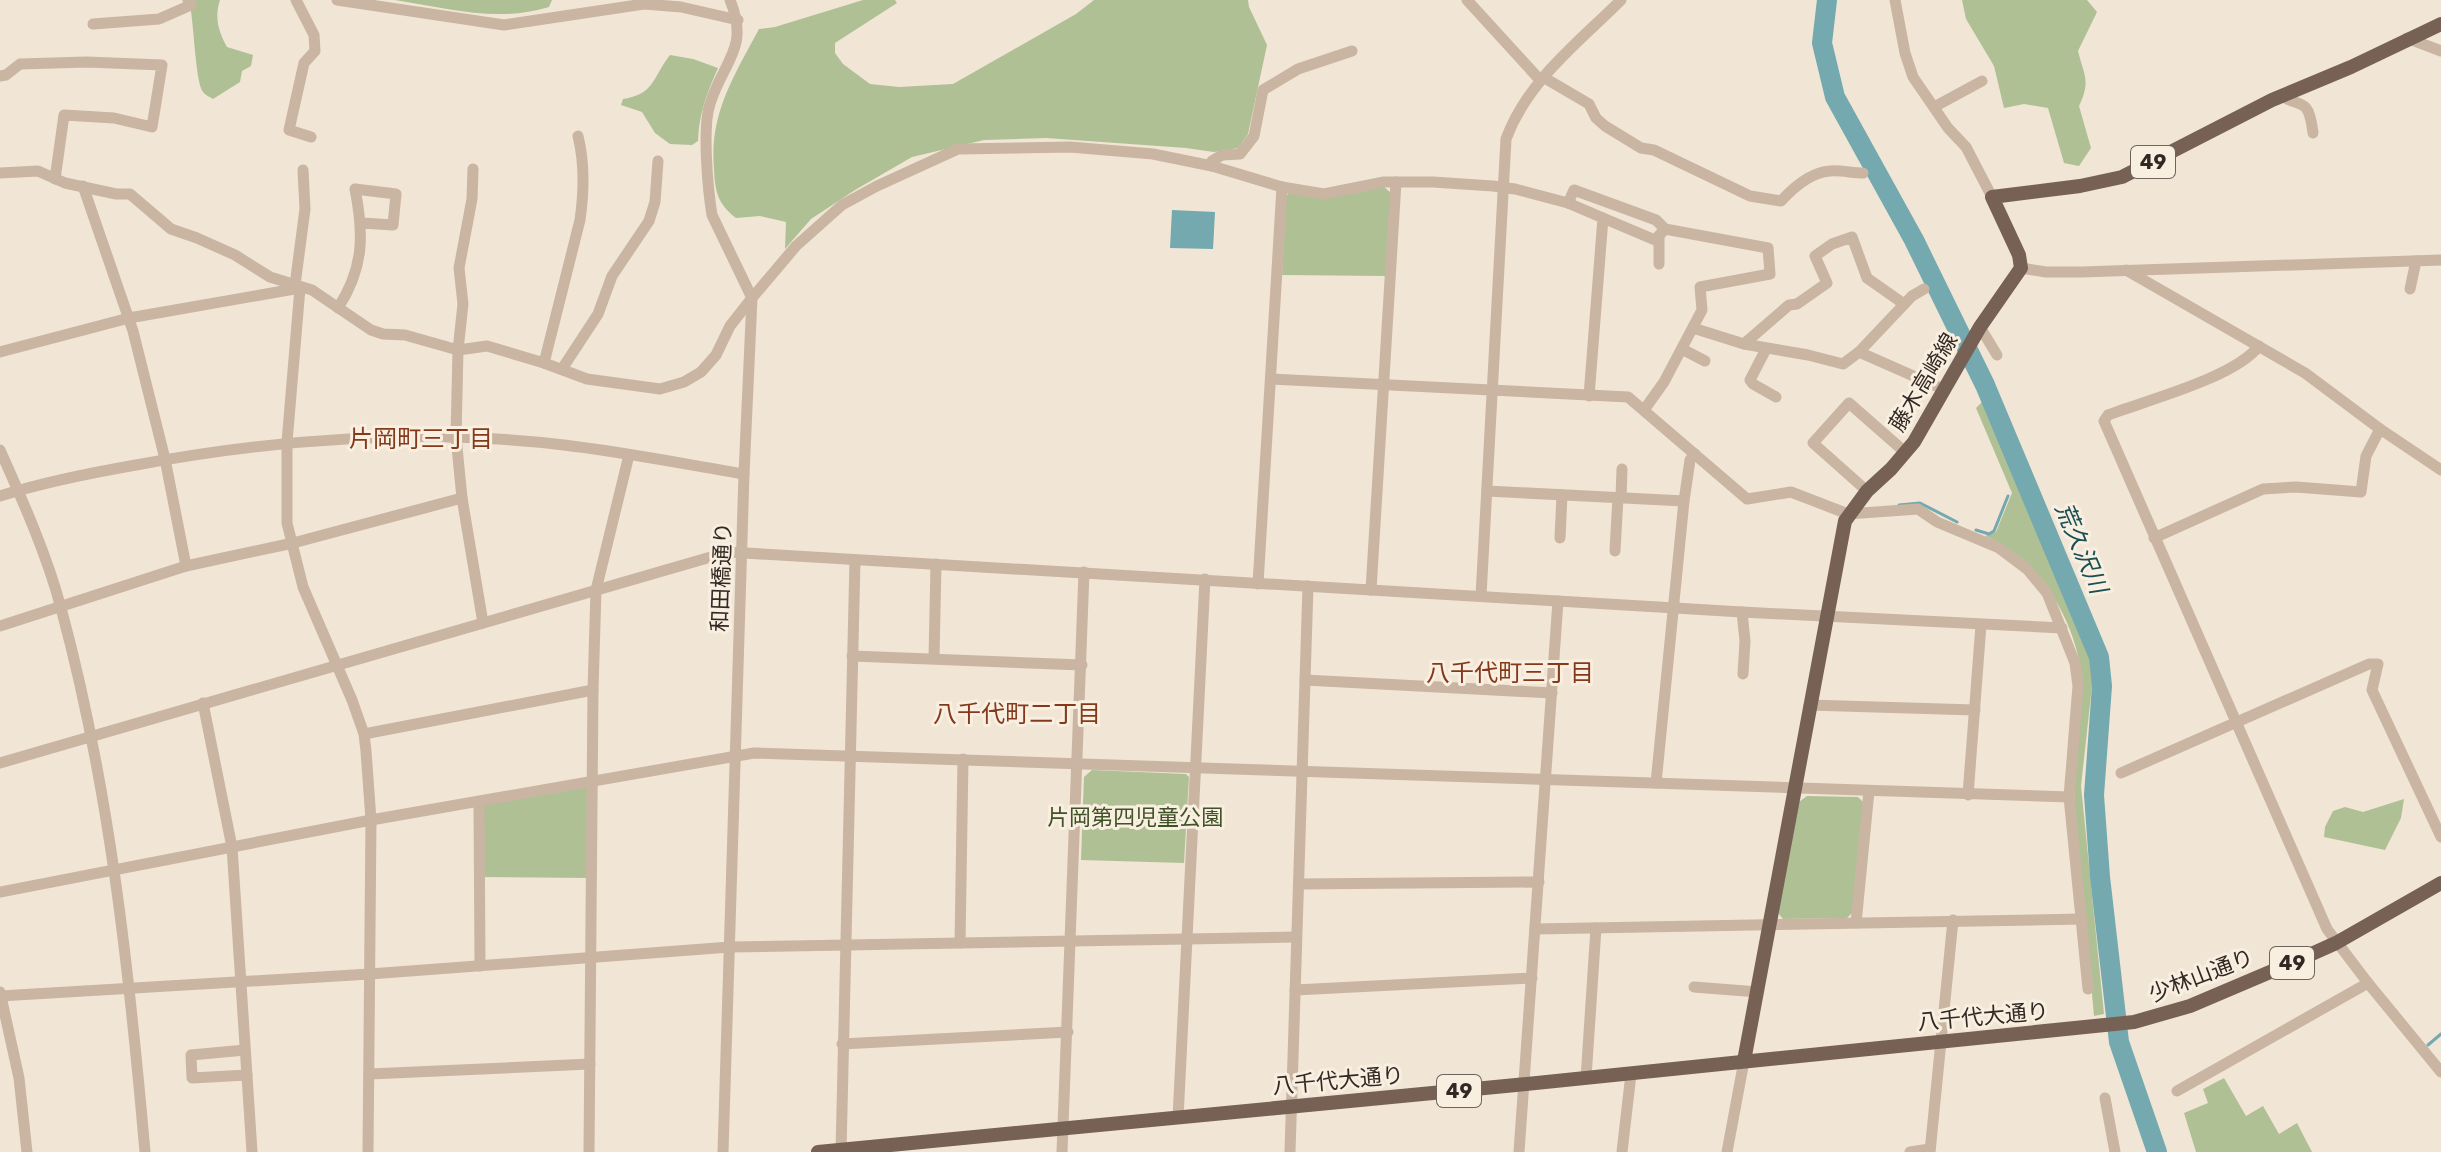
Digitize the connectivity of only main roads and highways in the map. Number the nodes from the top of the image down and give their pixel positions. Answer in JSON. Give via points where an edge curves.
{"nodes":[{"id":1,"x":2441,"y":24,"type":"edge"},
{"id":2,"x":2441,"y":883,"type":"edge"},
{"id":3,"x":2101,"y":1027,"type":"joint"},
{"id":4,"x":1744,"y":1061,"type":"junction"},
{"id":5,"x":841,"y":1151,"type":"edge"},
{"id":6,"x":818,"y":1152,"type":"edge"}],
"edges":[{"from":1,"to":4,"type":"main road","name":"藤木高崎線","number":"49","via":[[2283,95],[2122,177],[1992,197],[2021,268],[1906,453],[1848,514]]},
{"from":2,"to":3,"type":"main road","name":"少林山通り","number":"49","via":[[2336,943],[2190,1006]]},
{"from":3,"to":4,"type":"main road","name":"八千代大通り","number":"49"},
{"from":4,"to":5,"type":"main road","name":"八千代大通り","number":"49"},
{"from":5,"to":6,"type":"main road","name":"八千代大通り","number":"49"}]}
